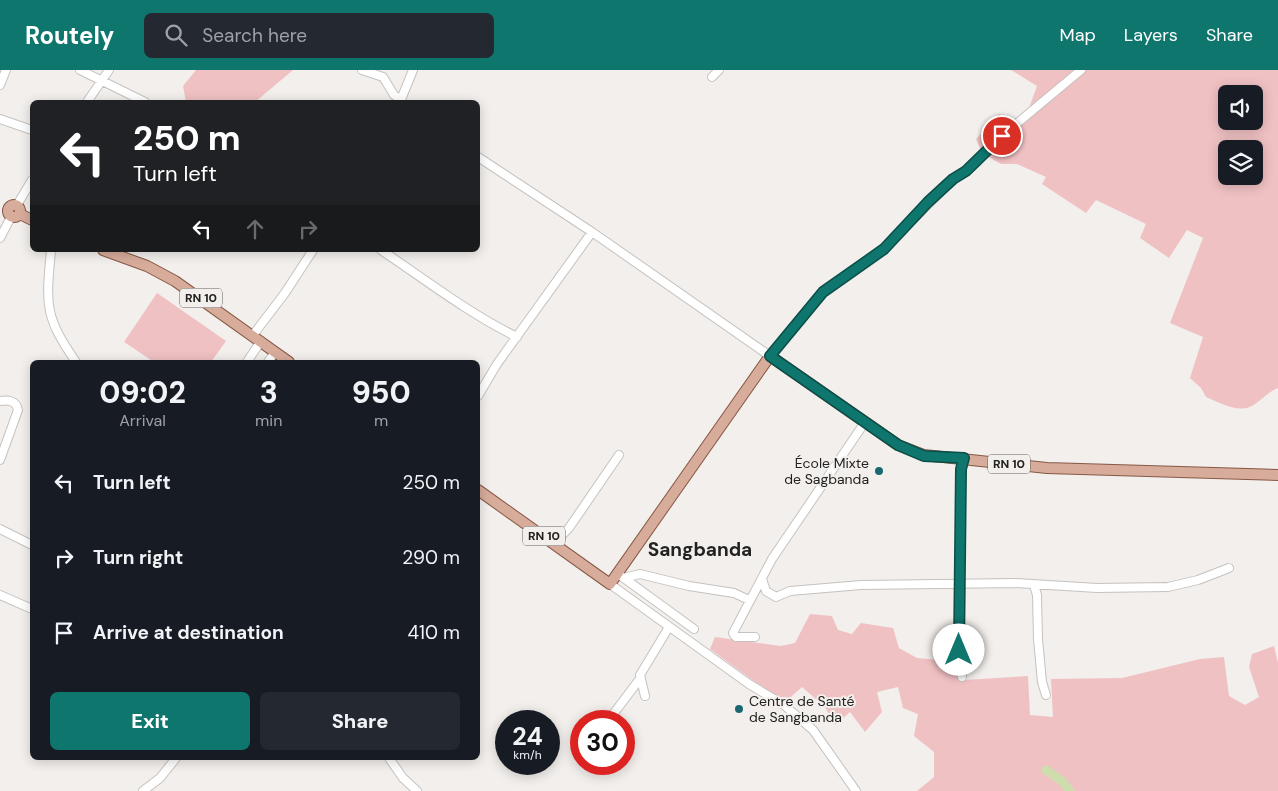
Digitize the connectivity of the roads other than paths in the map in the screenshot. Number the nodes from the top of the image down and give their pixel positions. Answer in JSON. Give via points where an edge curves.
{"nodes":[{"id":1,"x":6,"y":70,"type":"edge"},
{"id":2,"x":80,"y":70,"type":"edge"},
{"id":3,"x":109,"y":70,"type":"edge"},
{"id":4,"x":362,"y":70,"type":"edge"},
{"id":5,"x":414,"y":70,"type":"edge"},
{"id":6,"x":719,"y":70,"type":"edge"},
{"id":7,"x":1081,"y":70,"type":"edge"},
{"id":8,"x":712,"y":78,"type":"dead end"},
{"id":9,"x":102,"y":82,"type":"junction"},
{"id":10,"x":0,"y":85,"type":"edge"},
{"id":11,"x":88,"y":100,"type":"edge"},
{"id":12,"x":141,"y":100,"type":"edge"},
{"id":13,"x":399,"y":100,"type":"edge"},
{"id":14,"x":400,"y":100,"type":"edge"},
{"id":15,"x":0,"y":120,"type":"edge"},
{"id":16,"x":30,"y":129,"type":"edge"},
{"id":17,"x":480,"y":158,"type":"edge"},
{"id":18,"x":30,"y":183,"type":"edge"},
{"id":19,"x":11,"y":211,"type":"edge"},
{"id":20,"x":30,"y":219,"type":"edge"},
{"id":21,"x":592,"y":232,"type":"junction"},
{"id":22,"x":0,"y":238,"type":"edge"},
{"id":23,"x":51,"y":252,"type":"edge"},
{"id":24,"x":108,"y":252,"type":"edge"},
{"id":25,"x":312,"y":252,"type":"edge"},
{"id":26,"x":384,"y":252,"type":"edge"},
{"id":27,"x":517,"y":337,"type":"junction"},
{"id":28,"x":257,"y":338,"type":"junction"},
{"id":29,"x":275,"y":352,"type":"junction"},
{"id":30,"x":770,"y":356,"type":"junction"},
{"id":31,"x":75,"y":360,"type":"edge"},
{"id":32,"x":248,"y":360,"type":"edge"},
{"id":33,"x":269,"y":360,"type":"edge"},
{"id":34,"x":286,"y":360,"type":"edge"},
{"id":35,"x":480,"y":393,"type":"edge"},
{"id":36,"x":0,"y":401,"type":"edge"},
{"id":37,"x":865,"y":422,"type":"junction"},
{"id":38,"x":619,"y":455,"type":"dead end"},
{"id":39,"x":964,"y":458,"type":"junction"},
{"id":40,"x":0,"y":460,"type":"edge"},
{"id":41,"x":1278,"y":474,"type":"edge"},
{"id":42,"x":480,"y":491,"type":"edge"},
{"id":43,"x":0,"y":529,"type":"edge"},
{"id":44,"x":549,"y":540,"type":"junction"},
{"id":45,"x":30,"y":544,"type":"edge"},
{"id":46,"x":1229,"y":568,"type":"dead end"},
{"id":47,"x":621,"y":576,"type":"junction"},
{"id":48,"x":762,"y":580,"type":"junction"},
{"id":49,"x":610,"y":584,"type":"junction"},
{"id":50,"x":959,"y":585,"type":"junction"},
{"id":51,"x":1034,"y":585,"type":"junction"},
{"id":52,"x":0,"y":595,"type":"edge"},
{"id":53,"x":749,"y":600,"type":"junction"},
{"id":54,"x":30,"y":608,"type":"edge"},
{"id":55,"x":669,"y":627,"type":"junction"},
{"id":56,"x":694,"y":629,"type":"dead end"},
{"id":57,"x":755,"y":637,"type":"dead end"},
{"id":58,"x":962,"y":677,"type":"dead end"},
{"id":59,"x":639,"y":680,"type":"junction"},
{"id":60,"x":1046,"y":695,"type":"dead end"},
{"id":61,"x":645,"y":696,"type":"dead end"},
{"id":62,"x":616,"y":710,"type":"edge"},
{"id":63,"x":174,"y":760,"type":"edge"},
{"id":64,"x":390,"y":760,"type":"edge"},
{"id":65,"x":143,"y":791,"type":"edge"},
{"id":66,"x":417,"y":791,"type":"edge"},
{"id":67,"x":856,"y":791,"type":"edge"}],
"edges":[{"from":1,"to":10,"type":"street"},
{"from":2,"to":9,"type":"street"},
{"from":3,"to":9,"type":"street"},
{"from":4,"to":13,"type":"street","via":[[382,77]]},
{"from":5,"to":14,"type":"street"},
{"from":6,"to":8,"type":"street"},
{"from":7,"to":30,"type":"street","via":[[953,179],[884,249],[823,292]]},
{"from":9,"to":11,"type":"street"},
{"from":9,"to":12,"type":"street"},
{"from":15,"to":16,"type":"street"},
{"from":17,"to":21,"type":"street"},
{"from":18,"to":19,"type":"street"},
{"from":19,"to":20,"type":"main road"},
{"from":19,"to":22,"type":"street"},
{"from":21,"to":27,"type":"street"},
{"from":21,"to":30,"type":"street"},
{"from":23,"to":31,"type":"street","via":[[49,310],[54,328]]},
{"from":24,"to":28,"type":"main road","number":"RN 10","via":[[174,280]]},
{"from":25,"to":28,"type":"street"},
{"from":26,"to":27,"type":"street","via":[[484,321]]},
{"from":27,"to":35,"type":"street"},
{"from":28,"to":29,"type":"main road","number":"RN 10"},
{"from":28,"to":32,"type":"street"},
{"from":29,"to":33,"type":"street"},
{"from":29,"to":34,"type":"main road","number":"RN 10"},
{"from":30,"to":37,"type":"main road","number":"RN 10"},
{"from":30,"to":47,"type":"main road"},
{"from":36,"to":40,"type":"street","via":[[10,401],[18,410]]},
{"from":37,"to":39,"type":"main road","number":"RN 10","via":[[909,451],[924,456]]},
{"from":37,"to":48,"type":"street","via":[[782,543]]},
{"from":38,"to":44,"type":"street","via":[[568,528],[557,538]]},
{"from":39,"to":41,"type":"main road","number":"RN 10","via":[[1063,469]]},
{"from":39,"to":50,"type":"street","via":[[961,469]]},
{"from":42,"to":44,"type":"main road","number":"RN 10"},
{"from":43,"to":45,"type":"street"},
{"from":44,"to":49,"type":"main road","number":"RN 10"},
{"from":46,"to":51,"type":"street","via":[[1168,587]]},
{"from":47,"to":49,"type":"main road"},
{"from":47,"to":53,"type":"street","via":[[640,574],[734,593]]},
{"from":47,"to":56,"type":"street"},
{"from":48,"to":50,"type":"street","via":[[766,591],[776,597],[790,591],[838,586]]},
{"from":48,"to":53,"type":"street"},
{"from":49,"to":55,"type":"street"},
{"from":50,"to":51,"type":"street"},
{"from":50,"to":58,"type":"street"},
{"from":51,"to":60,"type":"street","via":[[1038,600],[1041,675]]},
{"from":52,"to":54,"type":"street"},
{"from":53,"to":57,"type":"street","via":[[733,633],[736,637]]},
{"from":55,"to":59,"type":"street"},
{"from":55,"to":67,"type":"street","via":[[784,705],[813,730]]},
{"from":59,"to":61,"type":"street"},
{"from":59,"to":62,"type":"street"},
{"from":63,"to":65,"type":"street","via":[[160,778]]},
{"from":64,"to":66,"type":"street"}]}
